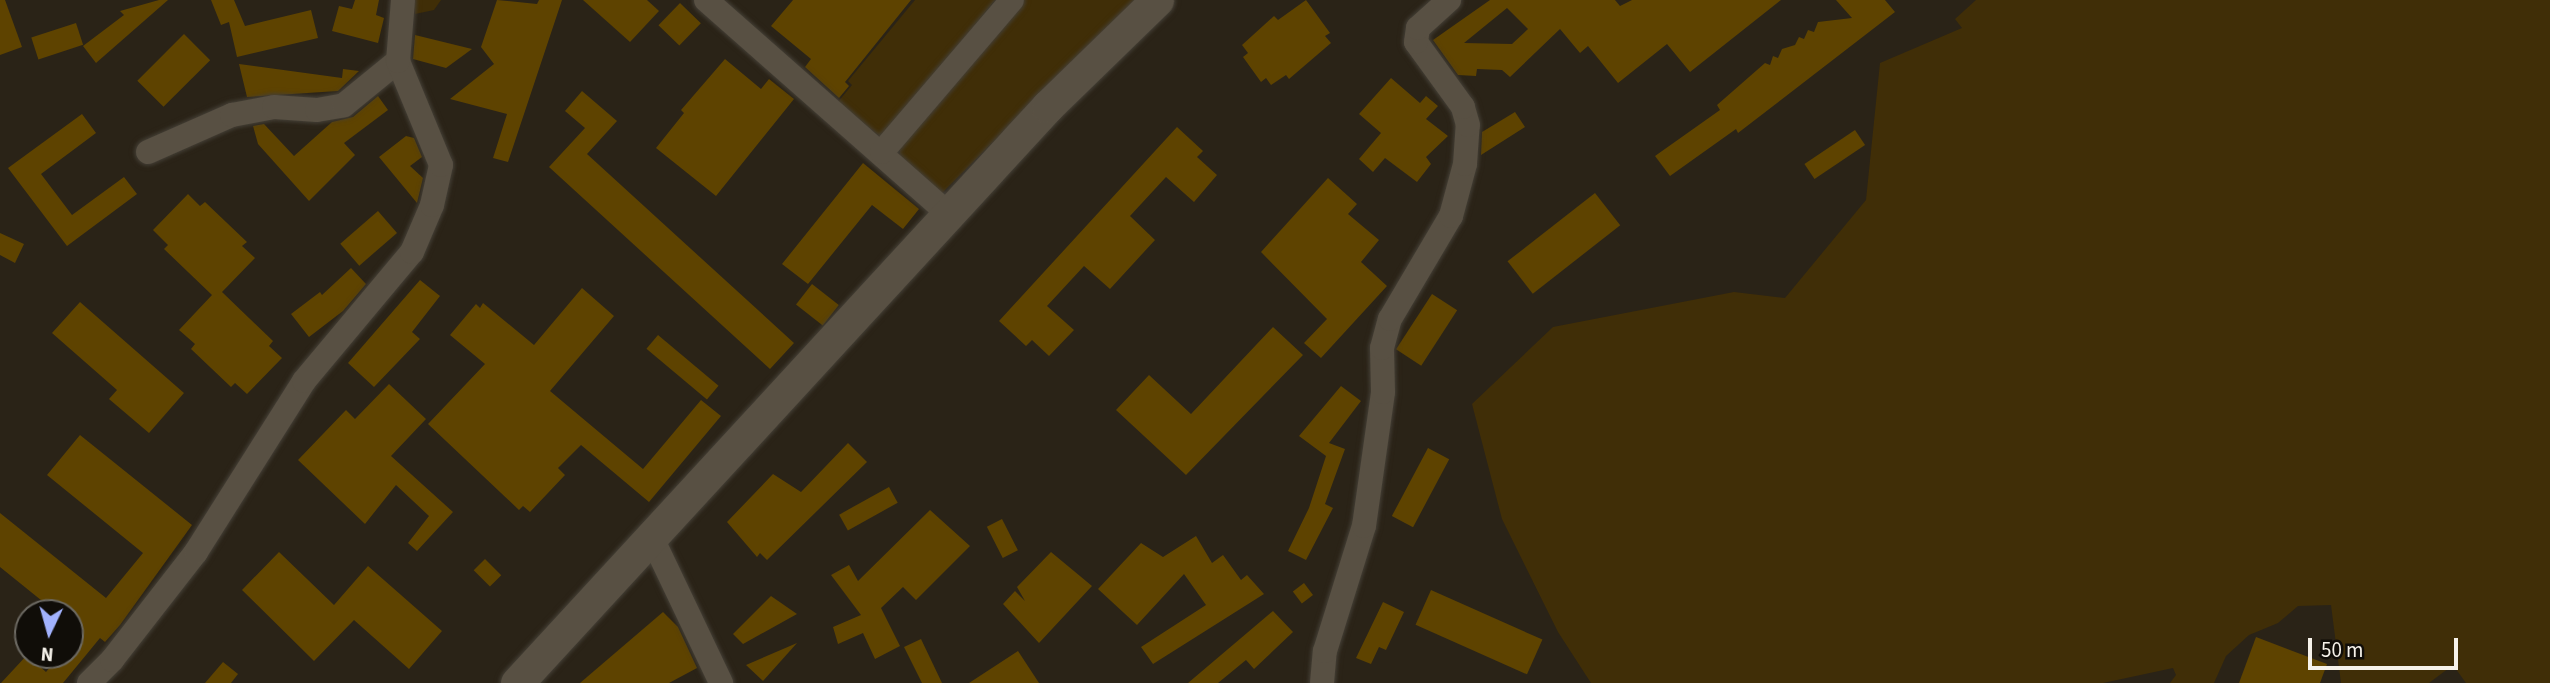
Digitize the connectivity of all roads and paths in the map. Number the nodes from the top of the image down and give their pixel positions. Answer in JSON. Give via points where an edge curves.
{"nodes":[{"id":1,"x":403,"y":0,"type":"edge"},
{"id":2,"x":706,"y":0,"type":"edge"},
{"id":3,"x":1012,"y":0,"type":"edge"},
{"id":4,"x":1157,"y":0,"type":"edge"},
{"id":5,"x":1449,"y":0,"type":"edge"},
{"id":6,"x":398,"y":61,"type":"junction"},
{"id":7,"x":148,"y":152,"type":"dead end"},
{"id":8,"x":882,"y":152,"type":"junction"},
{"id":9,"x":947,"y":213,"type":"junction"},
{"id":10,"x":651,"y":537,"type":"junction"},
{"id":11,"x":89,"y":683,"type":"edge"},
{"id":12,"x":517,"y":683,"type":"edge"},
{"id":13,"x":721,"y":683,"type":"edge"},
{"id":14,"x":1322,"y":683,"type":"edge"}],
"edges":[{"from":1,"to":6,"type":"street"},
{"from":2,"to":8,"type":"street"},
{"from":3,"to":8,"type":"street"},
{"from":4,"to":9,"type":"main road"},
{"from":5,"to":14,"type":"street","via":[[1418,28],[1416,42],[1464,107],[1468,125],[1465,164],[1451,216],[1390,319],[1381,348],[1383,392],[1364,526],[1325,651]]},
{"from":6,"to":7,"type":"street","via":[[344,104],[317,110],[274,107],[232,115]]},
{"from":6,"to":11,"type":"street","via":[[441,165],[432,205],[412,253],[304,381],[196,552]]},
{"from":8,"to":9,"type":"street"},
{"from":9,"to":10,"type":"main road"},
{"from":10,"to":12,"type":"main road"},
{"from":10,"to":13,"type":"street"}]}
